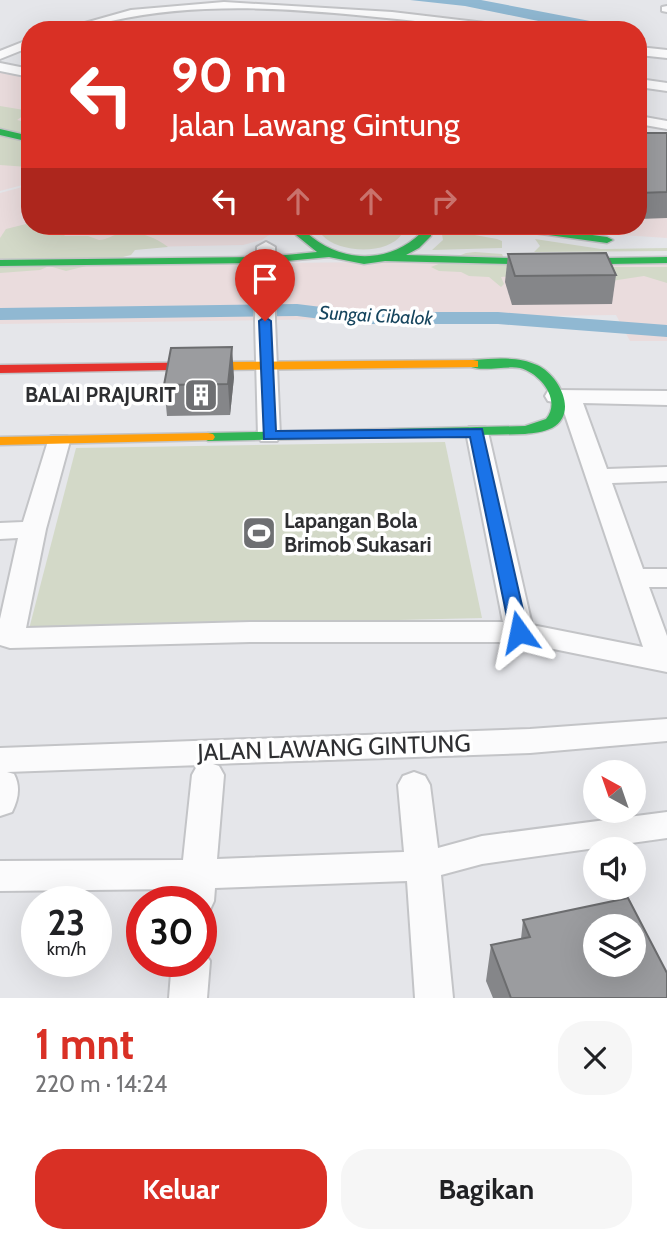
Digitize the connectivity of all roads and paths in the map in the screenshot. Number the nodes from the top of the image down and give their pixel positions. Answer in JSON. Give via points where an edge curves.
{"nodes":[{"id":1,"x":169,"y":3,"type":"edge"},
{"id":2,"x":342,"y":11,"type":"junction"},
{"id":3,"x":407,"y":15,"type":"junction"},
{"id":4,"x":90,"y":21,"type":"edge"},
{"id":5,"x":358,"y":21,"type":"edge"},
{"id":6,"x":386,"y":21,"type":"edge"},
{"id":7,"x":447,"y":21,"type":"edge"},
{"id":8,"x":21,"y":47,"type":"edge"},
{"id":9,"x":647,"y":53,"type":"edge"},
{"id":10,"x":667,"y":54,"type":"edge"},
{"id":11,"x":0,"y":55,"type":"edge"},
{"id":12,"x":0,"y":68,"type":"edge"},
{"id":13,"x":21,"y":72,"type":"edge"},
{"id":14,"x":647,"y":84,"type":"edge"},
{"id":15,"x":667,"y":87,"type":"edge"},
{"id":16,"x":0,"y":119,"type":"edge"},
{"id":17,"x":647,"y":121,"type":"edge"},
{"id":18,"x":21,"y":123,"type":"edge"},
{"id":19,"x":667,"y":125,"type":"edge"},
{"id":20,"x":0,"y":132,"type":"edge"},
{"id":21,"x":21,"y":137,"type":"edge"},
{"id":22,"x":299,"y":235,"type":"edge"},
{"id":23,"x":305,"y":235,"type":"edge"},
{"id":24,"x":427,"y":235,"type":"edge"},
{"id":25,"x":562,"y":235,"type":"edge"},
{"id":26,"x":625,"y":240,"type":"dead end"},
{"id":27,"x":265,"y":254,"type":"junction"},
{"id":28,"x":327,"y":254,"type":"junction"},
{"id":29,"x":0,"y":255,"type":"edge"},
{"id":30,"x":383,"y":258,"type":"junction"},
{"id":31,"x":667,"y":260,"type":"edge"},
{"id":32,"x":0,"y":263,"type":"edge"},
{"id":33,"x":267,"y":368,"type":"junction"},
{"id":34,"x":0,"y":369,"type":"edge"},
{"id":35,"x":563,"y":396,"type":"junction"},
{"id":36,"x":665,"y":403,"type":"edge"},
{"id":37,"x":477,"y":432,"type":"junction"},
{"id":38,"x":269,"y":436,"type":"junction"},
{"id":39,"x":0,"y":441,"type":"edge"},
{"id":40,"x":58,"y":441,"type":"junction"},
{"id":41,"x":667,"y":474,"type":"edge"},
{"id":42,"x":597,"y":476,"type":"junction"},
{"id":43,"x":33,"y":529,"type":"junction"},
{"id":44,"x":0,"y":531,"type":"edge"},
{"id":45,"x":633,"y":578,"type":"junction"},
{"id":46,"x":667,"y":578,"type":"edge"},
{"id":47,"x":519,"y":632,"type":"junction"},
{"id":48,"x":5,"y":638,"type":"edge"},
{"id":49,"x":664,"y":662,"type":"edge"},
{"id":50,"x":667,"y":730,"type":"edge"},
{"id":51,"x":208,"y":775,"type":"dead end"},
{"id":52,"x":1,"y":782,"type":"edge"},
{"id":53,"x":414,"y":785,"type":"dead end"},
{"id":54,"x":667,"y":825,"type":"edge"},
{"id":55,"x":423,"y":866,"type":"junction"},
{"id":56,"x":0,"y":876,"type":"edge"},
{"id":57,"x":164,"y":886,"type":"edge"},
{"id":58,"x":197,"y":886,"type":"edge"},
{"id":59,"x":217,"y":886,"type":"edge"},
{"id":60,"x":190,"y":977,"type":"edge"},
{"id":61,"x":188,"y":998,"type":"edge"},
{"id":62,"x":433,"y":998,"type":"edge"}],
"edges":[{"from":1,"to":2,"type":"street"},
{"from":1,"to":4,"type":"street"},
{"from":2,"to":3,"type":"street"},
{"from":2,"to":5,"type":"street"},
{"from":3,"to":6,"type":"street"},
{"from":3,"to":7,"type":"street"},
{"from":8,"to":11,"type":"street"},
{"from":9,"to":10,"type":"street"},
{"from":12,"to":13,"type":"street"},
{"from":14,"to":15,"type":"street"},
{"from":16,"to":18,"type":"main road"},
{"from":17,"to":19,"type":"street"},
{"from":20,"to":21,"type":"main road"},
{"from":22,"to":27,"type":"main road"},
{"from":23,"to":28,"type":"main road"},
{"from":24,"to":30,"type":"main road","via":[[424,242]]},
{"from":25,"to":26,"type":"main road"},
{"from":27,"to":28,"type":"main road"},
{"from":27,"to":29,"type":"main road"},
{"from":27,"to":32,"type":"main road"},
{"from":27,"to":33,"type":"street"},
{"from":28,"to":30,"type":"main road"},
{"from":30,"to":31,"type":"main road"},
{"from":33,"to":34,"type":"main road"},
{"from":33,"to":35,"type":"main road","via":[[520,363],[534,367]]},
{"from":33,"to":38,"type":"street"},
{"from":35,"to":36,"type":"street"},
{"from":35,"to":37,"type":"main road","via":[[553,422],[543,427]]},
{"from":35,"to":42,"type":"street"},
{"from":37,"to":38,"type":"main road"},
{"from":37,"to":47,"type":"street"},
{"from":38,"to":40,"type":"main road"},
{"from":39,"to":40,"type":"main road"},
{"from":40,"to":43,"type":"street"},
{"from":41,"to":42,"type":"street"},
{"from":42,"to":45,"type":"street"},
{"from":43,"to":44,"type":"street"},
{"from":43,"to":48,"type":"street"},
{"from":45,"to":46,"type":"street"},
{"from":45,"to":49,"type":"street"},
{"from":47,"to":48,"type":"street"},
{"from":47,"to":49,"type":"street"},
{"from":50,"to":52,"type":"street","name":"JALAN LAWANG GINTUNG"},
{"from":51,"to":58,"type":"street","name":"JALAN LAWANG GINTUNG"},
{"from":53,"to":55,"type":"street"},
{"from":54,"to":55,"type":"street","via":[[482,850]]},
{"from":55,"to":59,"type":"street"},
{"from":55,"to":62,"type":"street"},
{"from":56,"to":57,"type":"street"},
{"from":60,"to":61,"type":"street"}]}
